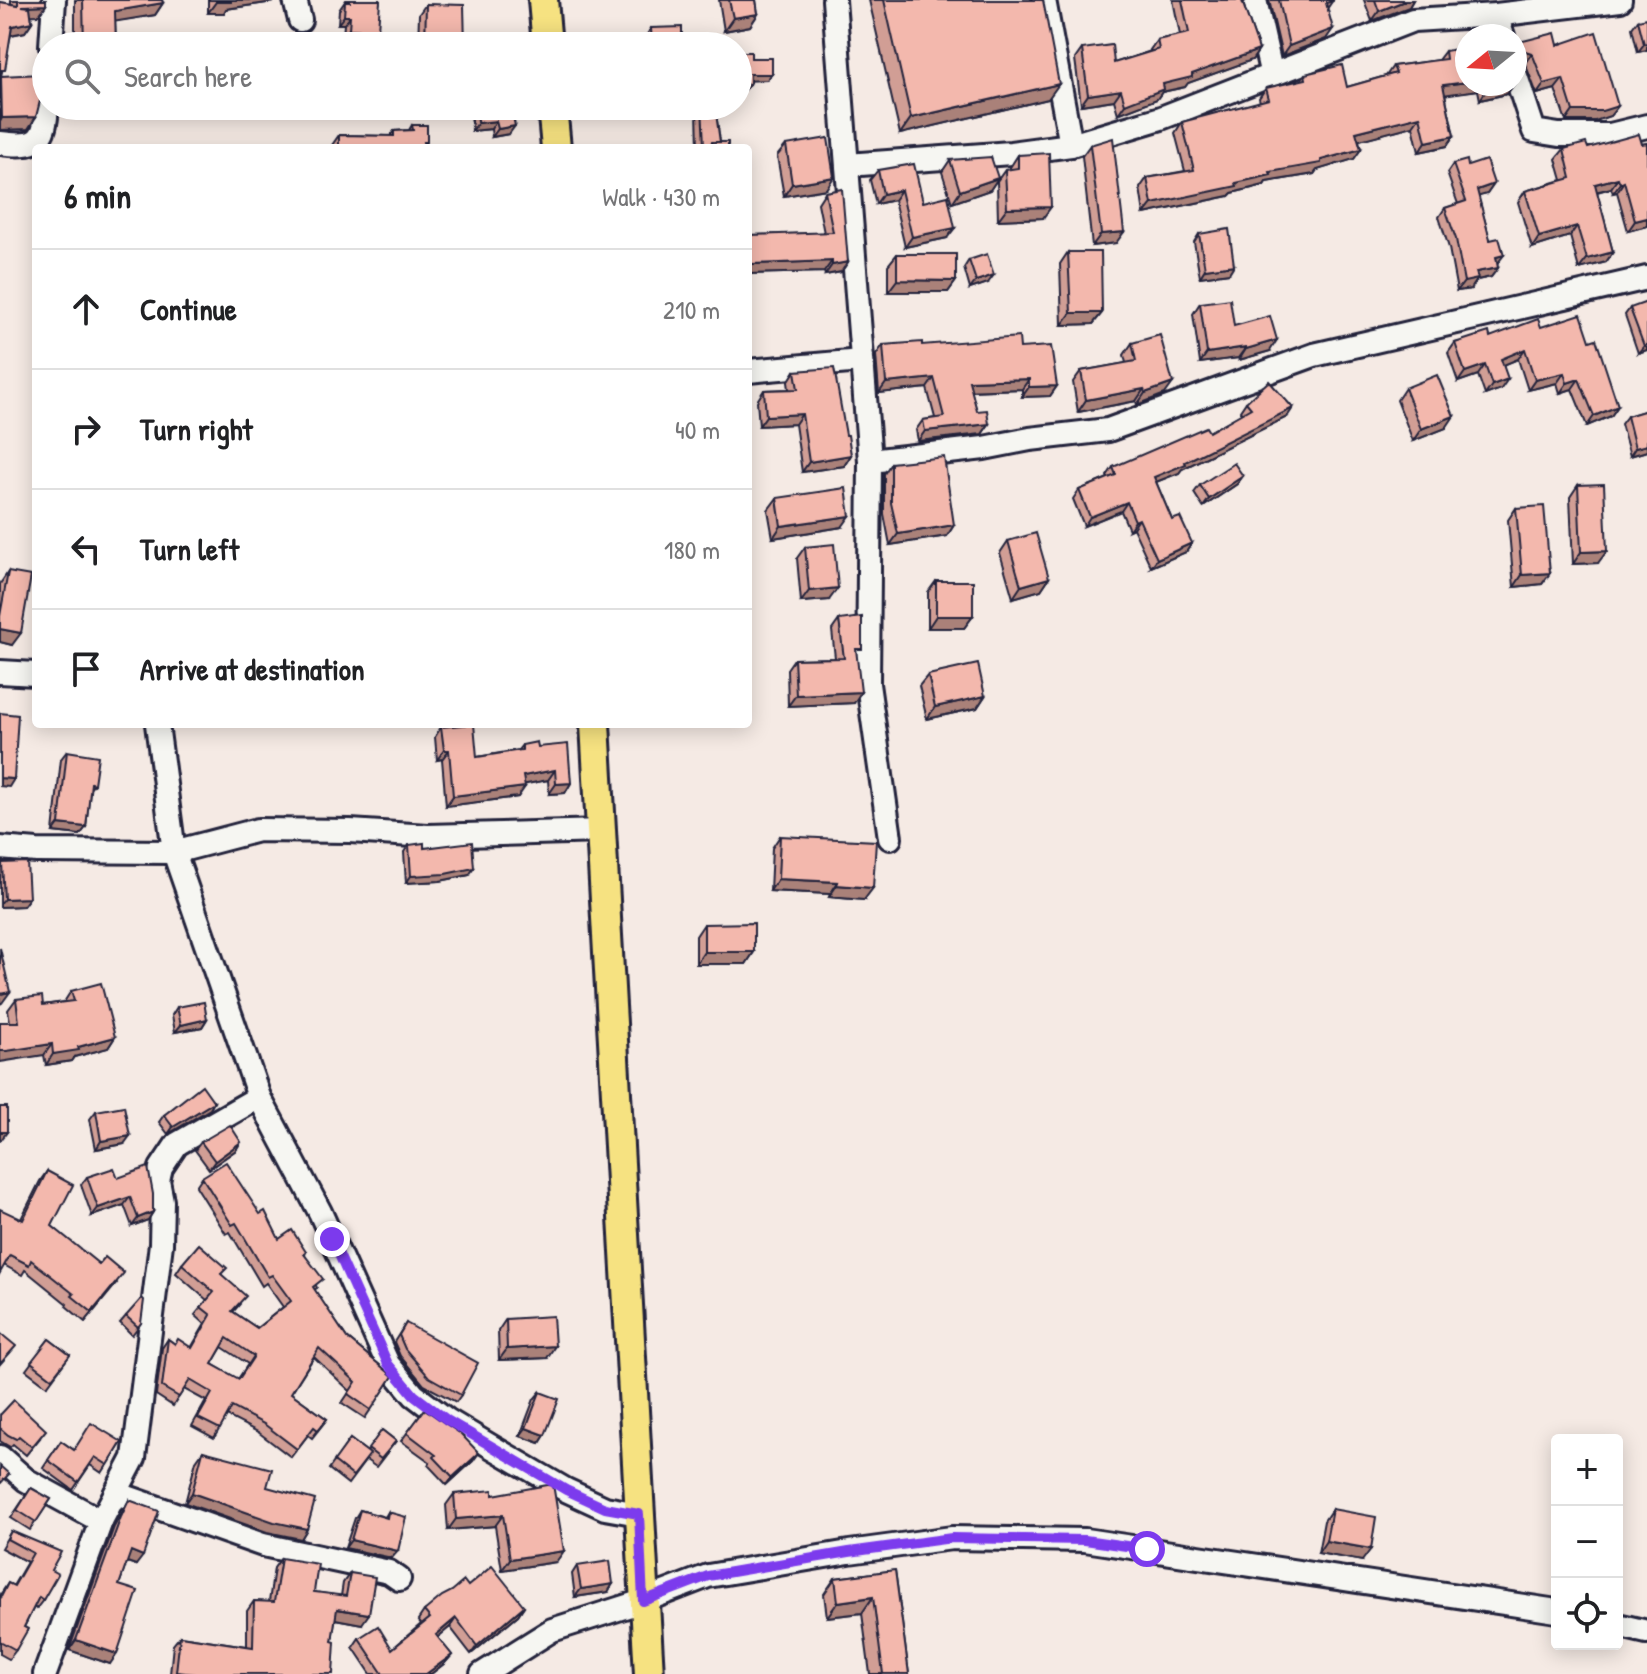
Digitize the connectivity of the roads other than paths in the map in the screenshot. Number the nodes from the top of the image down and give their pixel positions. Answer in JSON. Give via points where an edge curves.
{"nodes":[{"id":1,"x":54,"y":0,"type":"edge"},
{"id":2,"x":543,"y":0,"type":"edge"},
{"id":3,"x":834,"y":0,"type":"edge"},
{"id":4,"x":1044,"y":0,"type":"edge"},
{"id":5,"x":1255,"y":0,"type":"edge"},
{"id":6,"x":1620,"y":0,"type":"edge"},
{"id":7,"x":1470,"y":24,"type":"edge"},
{"id":8,"x":1508,"y":24,"type":"edge"},
{"id":9,"x":52,"y":32,"type":"edge"},
{"id":10,"x":546,"y":32,"type":"edge"},
{"id":11,"x":1272,"y":76,"type":"junction"},
{"id":12,"x":1523,"y":96,"type":"edge"},
{"id":13,"x":46,"y":120,"type":"edge"},
{"id":14,"x":553,"y":120,"type":"edge"},
{"id":15,"x":1647,"y":126,"type":"edge"},
{"id":16,"x":0,"y":143,"type":"edge"},
{"id":17,"x":556,"y":144,"type":"edge"},
{"id":18,"x":1071,"y":145,"type":"junction"},
{"id":19,"x":847,"y":165,"type":"junction"},
{"id":20,"x":1647,"y":278,"type":"edge"},
{"id":21,"x":861,"y":361,"type":"junction"},
{"id":22,"x":752,"y":371,"type":"edge"},
{"id":23,"x":870,"y":461,"type":"junction"},
{"id":24,"x":0,"y":672,"type":"edge"},
{"id":25,"x":32,"y":674,"type":"edge"},
{"id":26,"x":158,"y":728,"type":"edge"},
{"id":27,"x":595,"y":728,"type":"edge"},
{"id":28,"x":602,"y":831,"type":"junction"},
{"id":29,"x":890,"y":838,"type":"dead end"},
{"id":30,"x":0,"y":848,"type":"edge"},
{"id":31,"x":174,"y":852,"type":"junction"},
{"id":32,"x":259,"y":1097,"type":"junction"},
{"id":33,"x":0,"y":1457,"type":"edge"},
{"id":34,"x":116,"y":1493,"type":"junction"},
{"id":35,"x":639,"y":1514,"type":"junction"},
{"id":36,"x":101,"y":1521,"type":"junction"},
{"id":37,"x":399,"y":1579,"type":"dead end"},
{"id":38,"x":643,"y":1601,"type":"junction"},
{"id":39,"x":1551,"y":1610,"type":"edge"},
{"id":40,"x":1623,"y":1626,"type":"edge"},
{"id":41,"x":1647,"y":1632,"type":"edge"},
{"id":42,"x":45,"y":1674,"type":"edge"},
{"id":43,"x":482,"y":1674,"type":"edge"},
{"id":44,"x":649,"y":1674,"type":"edge"}],
"edges":[{"from":1,"to":9,"type":"street"},
{"from":2,"to":10,"type":"main road"},
{"from":3,"to":19,"type":"street"},
{"from":4,"to":18,"type":"street"},
{"from":5,"to":11,"type":"street"},
{"from":6,"to":8,"type":"street"},
{"from":7,"to":11,"type":"street","via":[[1413,20]]},
{"from":11,"to":18,"type":"street"},
{"from":12,"to":15,"type":"street","via":[[1534,131],[1610,135]]},
{"from":13,"to":16,"type":"street","via":[[40,138],[18,145]]},
{"from":14,"to":17,"type":"main road"},
{"from":18,"to":19,"type":"street"},
{"from":19,"to":21,"type":"street"},
{"from":20,"to":23,"type":"street","via":[[1314,355],[1108,430]]},
{"from":21,"to":22,"type":"street"},
{"from":21,"to":23,"type":"street"},
{"from":23,"to":29,"type":"street","via":[[868,684]]},
{"from":24,"to":25,"type":"street"},
{"from":26,"to":31,"type":"street"},
{"from":27,"to":28,"type":"main road"},
{"from":28,"to":31,"type":"street","via":[[428,836],[258,830]]},
{"from":28,"to":35,"type":"main road"},
{"from":30,"to":31,"type":"street"},
{"from":31,"to":32,"type":"street"},
{"from":32,"to":34,"type":"street","via":[[177,1144],[161,1168],[161,1244],[134,1458]]},
{"from":32,"to":35,"type":"street","via":[[320,1212],[388,1364],[414,1395],[566,1490],[605,1508]]},
{"from":33,"to":36,"type":"street","via":[[26,1480]]},
{"from":34,"to":36,"type":"street"},
{"from":34,"to":37,"type":"street","via":[[263,1545],[389,1572]]},
{"from":35,"to":38,"type":"main road"},
{"from":36,"to":42,"type":"street"},
{"from":38,"to":39,"type":"street","via":[[708,1576],[952,1538],[1085,1540]]},
{"from":38,"to":43,"type":"street","via":[[552,1630]]},
{"from":38,"to":44,"type":"main road"},
{"from":40,"to":41,"type":"street"}]}
